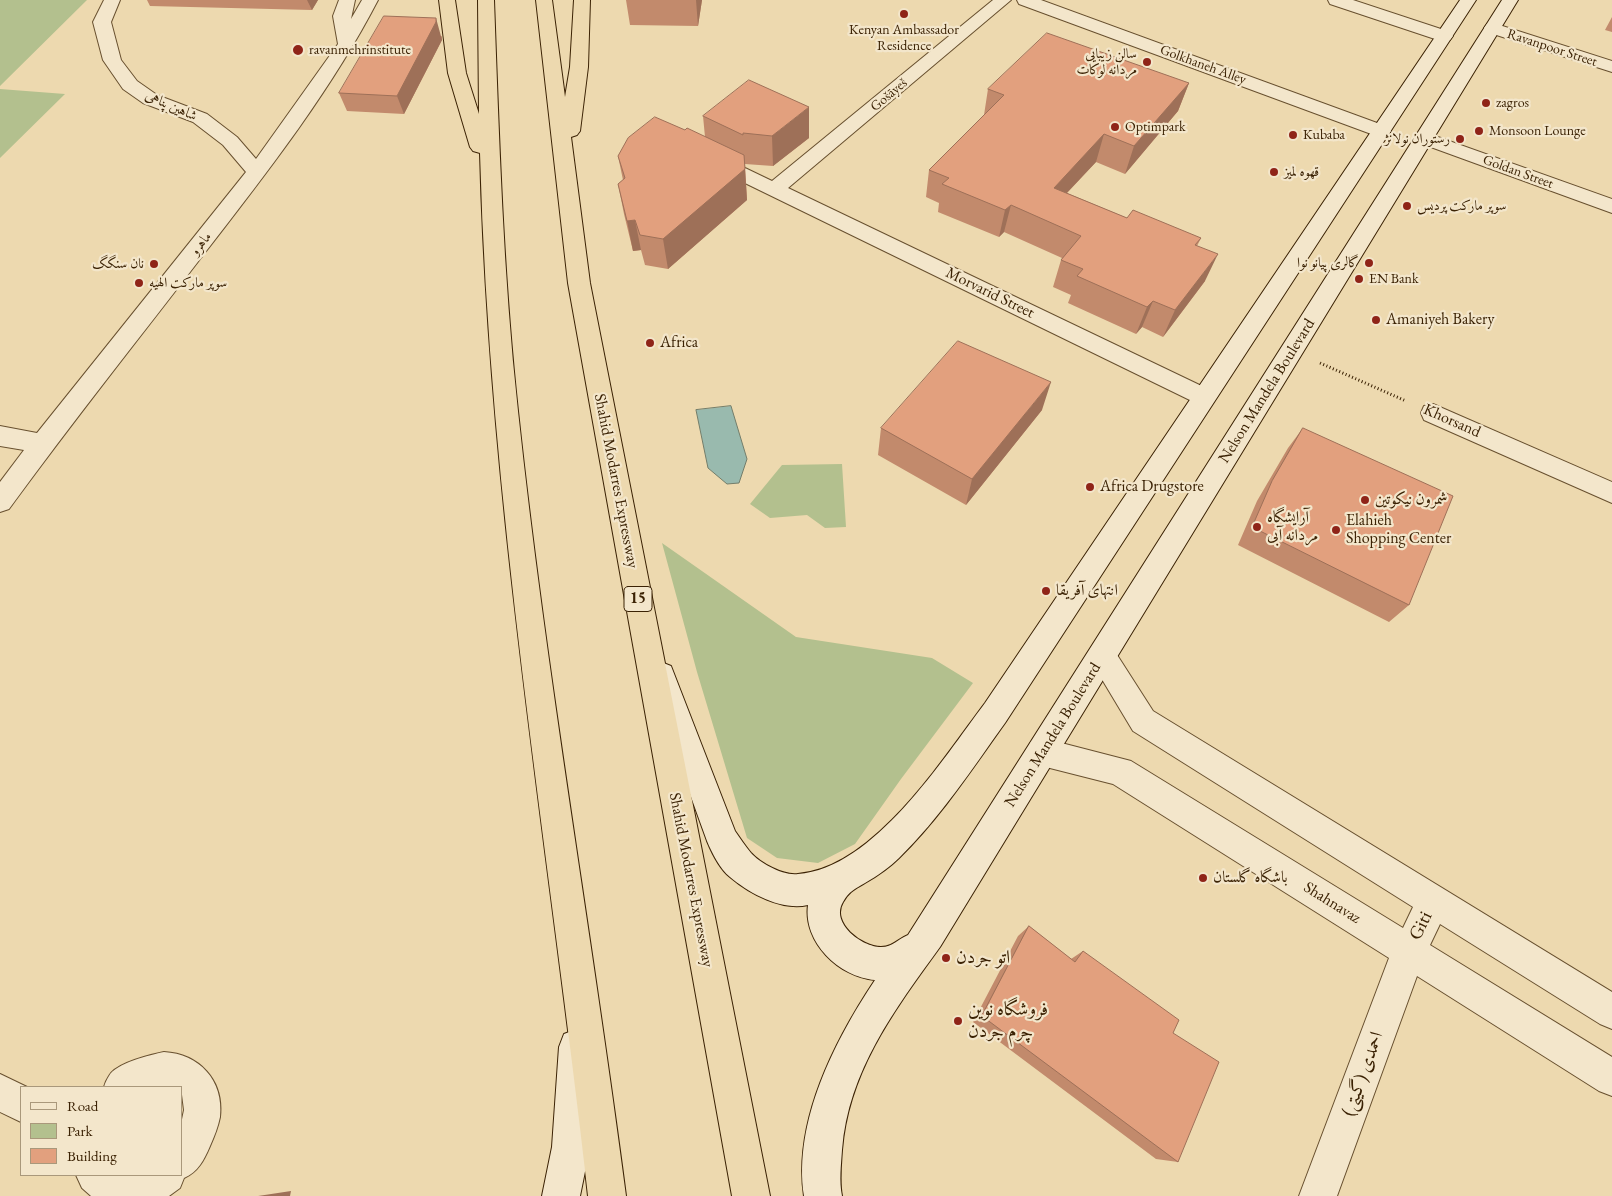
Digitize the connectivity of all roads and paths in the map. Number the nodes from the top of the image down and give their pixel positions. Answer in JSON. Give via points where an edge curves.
{"nodes":[{"id":1,"x":112,"y":0,"type":"edge"},
{"id":2,"x":347,"y":0,"type":"edge"},
{"id":3,"x":370,"y":0,"type":"edge"},
{"id":4,"x":447,"y":0,"type":"edge"},
{"id":5,"x":486,"y":0,"type":"edge"},
{"id":6,"x":544,"y":0,"type":"edge"},
{"id":7,"x":582,"y":0,"type":"edge"},
{"id":8,"x":1003,"y":0,"type":"edge"},
{"id":9,"x":1025,"y":0,"type":"edge"},
{"id":10,"x":1336,"y":0,"type":"edge"},
{"id":11,"x":1468,"y":0,"type":"edge"},
{"id":12,"x":1510,"y":0,"type":"edge"},
{"id":13,"x":1493,"y":28,"type":"junction"},
{"id":14,"x":1444,"y":36,"type":"junction"},
{"id":15,"x":346,"y":45,"type":"junction"},
{"id":16,"x":1612,"y":67,"type":"edge"},
{"id":17,"x":1381,"y":131,"type":"junction"},
{"id":18,"x":1424,"y":138,"type":"junction"},
{"id":19,"x":699,"y":153,"type":"edge"},
{"id":20,"x":564,"y":170,"type":"junction"},
{"id":21,"x":257,"y":172,"type":"junction"},
{"id":22,"x":490,"y":180,"type":"junction"},
{"id":23,"x":775,"y":189,"type":"junction"},
{"id":24,"x":1612,"y":206,"type":"edge"},
{"id":25,"x":1292,"y":351,"type":"junction"},
{"id":26,"x":1204,"y":397,"type":"junction"},
{"id":27,"x":1433,"y":413,"type":"joint"},
{"id":28,"x":0,"y":436,"type":"edge"},
{"id":29,"x":43,"y":444,"type":"junction"},
{"id":30,"x":1612,"y":493,"type":"edge"},
{"id":31,"x":0,"y":502,"type":"edge"},
{"id":32,"x":643,"y":626,"type":"junction"},
{"id":33,"x":1102,"y":656,"type":"junction"},
{"id":34,"x":1042,"y":752,"type":"junction"},
{"id":35,"x":839,"y":879,"type":"junction"},
{"id":36,"x":1434,"y":901,"type":"junction"},
{"id":37,"x":928,"y":935,"type":"junction"},
{"id":38,"x":1409,"y":951,"type":"junction"},
{"id":39,"x":581,"y":990,"type":"junction"},
{"id":40,"x":1612,"y":1012,"type":"edge"},
{"id":41,"x":1612,"y":1078,"type":"edge"},
{"id":42,"x":124,"y":1086,"type":"edge"},
{"id":43,"x":0,"y":1092,"type":"edge"},
{"id":44,"x":20,"y":1103,"type":"edge"},
{"id":45,"x":182,"y":1160,"type":"edge"},
{"id":46,"x":96,"y":1176,"type":"edge"},
{"id":47,"x":166,"y":1176,"type":"edge"},
{"id":48,"x":561,"y":1196,"type":"edge"},
{"id":49,"x":607,"y":1196,"type":"edge"},
{"id":50,"x":750,"y":1196,"type":"edge"},
{"id":51,"x":823,"y":1196,"type":"edge"},
{"id":52,"x":1318,"y":1196,"type":"edge"}],
"edges":[{"from":1,"to":21,"type":"street","name":"شاهین پناهی","via":[[102,22],[112,60],[130,85],[150,99],[200,118],[230,141]]},
{"from":2,"to":15,"type":"street","via":[[342,16]]},
{"from":3,"to":15,"type":"street","name":"ماهرو"},
{"from":4,"to":22,"type":"highway","via":[[457,73]]},
{"from":5,"to":22,"type":"highway"},
{"from":6,"to":20,"type":"highway","name":"Shahid Modarres Expressway","number":"15"},
{"from":7,"to":20,"type":"highway","via":[[578,67]]},
{"from":8,"to":23,"type":"street","name":"Gošāyeš"},
{"from":9,"to":17,"type":"street","name":"Golkhaneh Alley"},
{"from":10,"to":14,"type":"street"},
{"from":11,"to":14,"type":"street"},
{"from":12,"to":13,"type":"street","name":"Nelson Mandela Boulevard"},
{"from":13,"to":16,"type":"street","name":"Ravanpoor Street"},
{"from":13,"to":18,"type":"street","name":"Nelson Mandela Boulevard"},
{"from":14,"to":17,"type":"street"},
{"from":15,"to":21,"type":"street","name":"ماهرو"},
{"from":17,"to":26,"type":"street"},
{"from":18,"to":24,"type":"street","name":"Goldan Street"},
{"from":18,"to":25,"type":"street","name":"Nelson Mandela Boulevard"},
{"from":19,"to":23,"type":"street","name":"Morvarid Street"},
{"from":20,"to":32,"type":"highway","name":"Shahid Modarres Expressway","number":"15","via":[[579,283]]},
{"from":21,"to":29,"type":"street","name":"ماهرو"},
{"from":22,"to":39,"type":"highway","via":[[510,464]]},
{"from":23,"to":26,"type":"street","name":"Morvarid Street"},
{"from":25,"to":27,"type":"path","name":"Khorsand"},
{"from":25,"to":33,"type":"street","name":"Nelson Mandela Boulevard"},
{"from":26,"to":35,"type":"street","via":[[995,713],[939,790],[887,847]]},
{"from":27,"to":30,"type":"street","name":"Khorsand"},
{"from":28,"to":29,"type":"street"},
{"from":29,"to":31,"type":"street","name":"ماهرو"},
{"from":32,"to":35,"type":"street","via":[[723,841],[740,864],[769,884],[797,891]]},
{"from":32,"to":50,"type":"highway","name":"Shahid Modarres Expressway","number":"15"},
{"from":33,"to":34,"type":"street","name":"Nelson Mandela Boulevard"},
{"from":33,"to":36,"type":"street","via":[[1143,721]]},
{"from":34,"to":37,"type":"street","name":"Nelson Mandela Boulevard"},
{"from":34,"to":38,"type":"street","name":"Shahnavaz","via":[[1120,771]]},
{"from":35,"to":37,"type":"street","via":[[828,894],[825,919],[830,934],[852,955],[880,964],[895,962],[914,950]]},
{"from":36,"to":38,"type":"street","name":"Giti"},
{"from":36,"to":40,"type":"street"},
{"from":37,"to":51,"type":"street","via":[[875,1012],[836,1083],[826,1119],[822,1155]]},
{"from":38,"to":41,"type":"street","name":"Shahnavaz"},
{"from":38,"to":52,"type":"street","name":"احمدی (گیتی)"},
{"from":39,"to":48,"type":"street","via":[[571,1146]]},
{"from":39,"to":49,"type":"highway"},
{"from":42,"to":45,"type":"street","via":[[141,1075],[159,1070],[176,1071],[194,1085],[202,1109],[199,1128]]},
{"from":43,"to":44,"type":"street"},
{"from":46,"to":47,"type":"street","via":[[107,1187],[123,1192],[141,1189]]}]}
